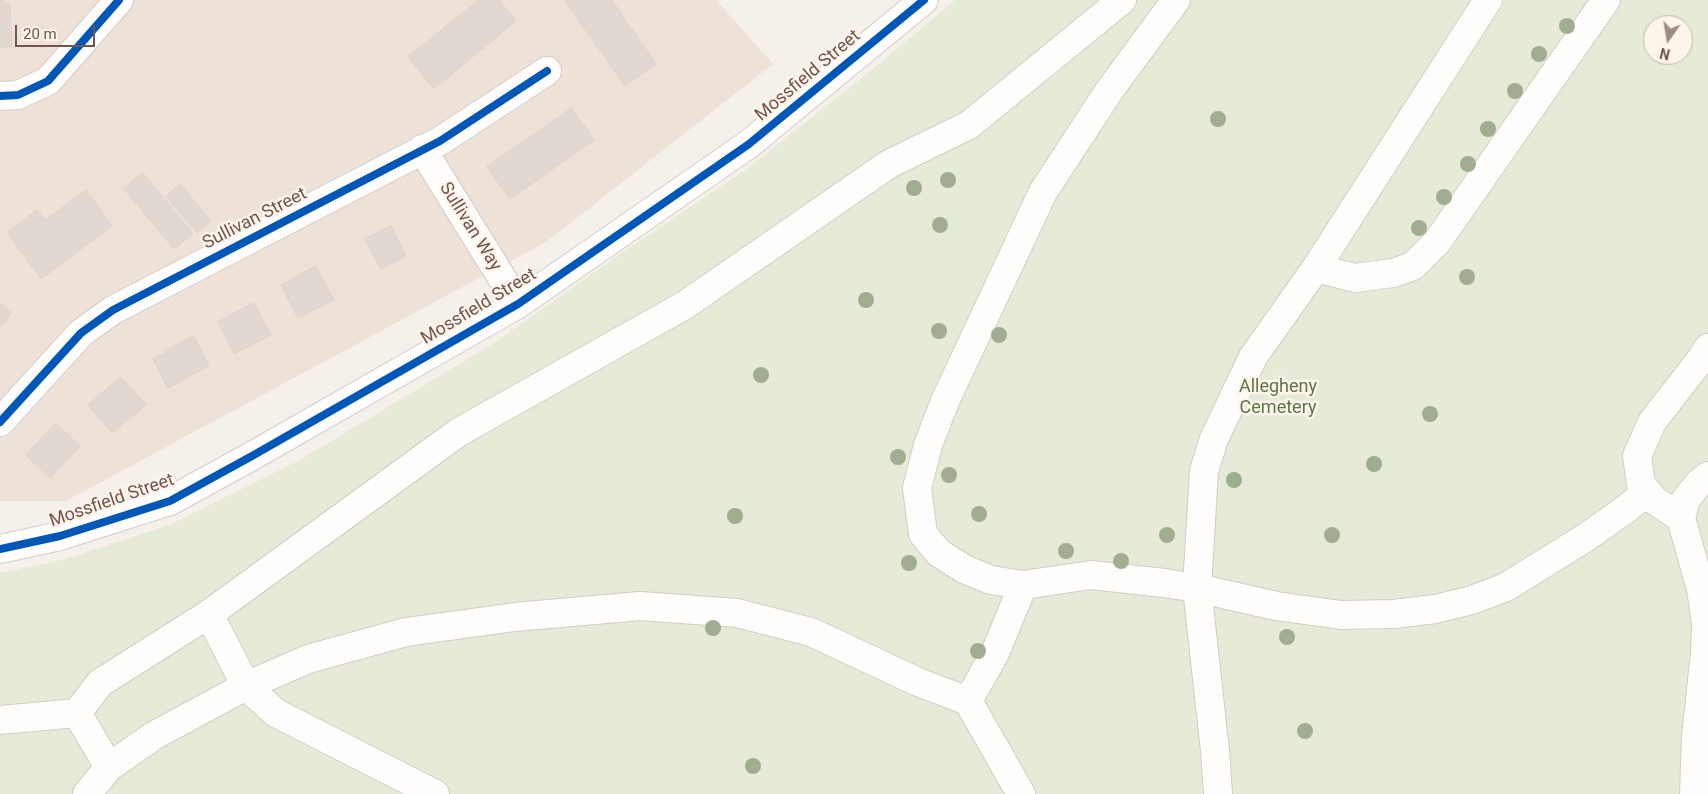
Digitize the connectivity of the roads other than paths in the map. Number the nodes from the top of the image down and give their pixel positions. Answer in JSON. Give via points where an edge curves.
{"nodes":[{"id":1,"x":119,"y":0,"type":"edge"},
{"id":2,"x":924,"y":0,"type":"edge"},
{"id":3,"x":1122,"y":0,"type":"edge"},
{"id":4,"x":1176,"y":0,"type":"edge"},
{"id":5,"x":1488,"y":0,"type":"edge"},
{"id":6,"x":1606,"y":0,"type":"edge"},
{"id":7,"x":547,"y":72,"type":"dead end"},
{"id":8,"x":9,"y":96,"type":"edge"},
{"id":9,"x":422,"y":150,"type":"junction"},
{"id":10,"x":1316,"y":268,"type":"junction"},
{"id":11,"x":518,"y":304,"type":"junction"},
{"id":12,"x":1708,"y":348,"type":"edge"},
{"id":13,"x":0,"y":422,"type":"edge"},
{"id":14,"x":1708,"y":476,"type":"edge"},
{"id":15,"x":1647,"y":492,"type":"junction"},
{"id":16,"x":1681,"y":518,"type":"junction"},
{"id":17,"x":0,"y":549,"type":"edge"},
{"id":18,"x":1023,"y":585,"type":"junction"},
{"id":19,"x":1197,"y":588,"type":"junction"},
{"id":20,"x":209,"y":614,"type":"junction"},
{"id":21,"x":246,"y":686,"type":"junction"},
{"id":22,"x":968,"y":701,"type":"junction"},
{"id":23,"x":77,"y":713,"type":"junction"},
{"id":24,"x":0,"y":720,"type":"edge"},
{"id":25,"x":108,"y":767,"type":"junction"},
{"id":26,"x":87,"y":794,"type":"edge"},
{"id":27,"x":435,"y":794,"type":"edge"},
{"id":28,"x":1020,"y":794,"type":"edge"},
{"id":29,"x":1218,"y":794,"type":"edge"},
{"id":30,"x":1694,"y":794,"type":"edge"}],
"edges":[{"from":1,"to":8,"type":"street","via":[[48,81]]},
{"from":2,"to":11,"type":"street","name":"Mossfield Street","via":[[749,144]]},
{"from":3,"to":20,"type":"street","via":[[969,125],[889,164],[685,305],[459,432]]},
{"from":4,"to":18,"type":"street","via":[[1108,91],[1043,192],[945,401],[917,488],[923,534],[939,553],[964,569],[991,580]]},
{"from":5,"to":10,"type":"street"},
{"from":6,"to":10,"type":"street","via":[[1437,242],[1413,266],[1393,273],[1355,278]]},
{"from":7,"to":9,"type":"street","name":"Sullivan Street"},
{"from":9,"to":11,"type":"street","name":"Sullivan Way"},
{"from":9,"to":13,"type":"street","name":"Sullivan Street","via":[[113,310],[81,333]]},
{"from":10,"to":19,"type":"street","via":[[1253,357],[1214,439],[1204,471]]},
{"from":11,"to":17,"type":"street","name":"Mossfield Street","via":[[170,501],[60,536]]},
{"from":12,"to":15,"type":"street","via":[[1652,422],[1637,456],[1641,484]]},
{"from":14,"to":16,"type":"street","via":[[1686,499]]},
{"from":15,"to":16,"type":"street"},
{"from":15,"to":19,"type":"street","via":[[1585,538],[1506,587],[1435,609],[1341,615],[1276,606]]},
{"from":16,"to":30,"type":"street","via":[[1701,589],[1706,623]]},
{"from":18,"to":19,"type":"street","via":[[1091,575]]},
{"from":18,"to":22,"type":"street","via":[[995,654]]},
{"from":19,"to":29,"type":"street"},
{"from":20,"to":21,"type":"street"},
{"from":20,"to":23,"type":"street","via":[[100,683]]},
{"from":21,"to":22,"type":"street","via":[[308,658],[406,632],[515,617],[640,606],[737,613],[811,632],[918,682]]},
{"from":21,"to":25,"type":"street","via":[[154,735]]},
{"from":21,"to":27,"type":"street","via":[[276,713]]},
{"from":22,"to":28,"type":"street"},
{"from":23,"to":24,"type":"street"},
{"from":23,"to":25,"type":"street"},
{"from":25,"to":26,"type":"street"}]}
